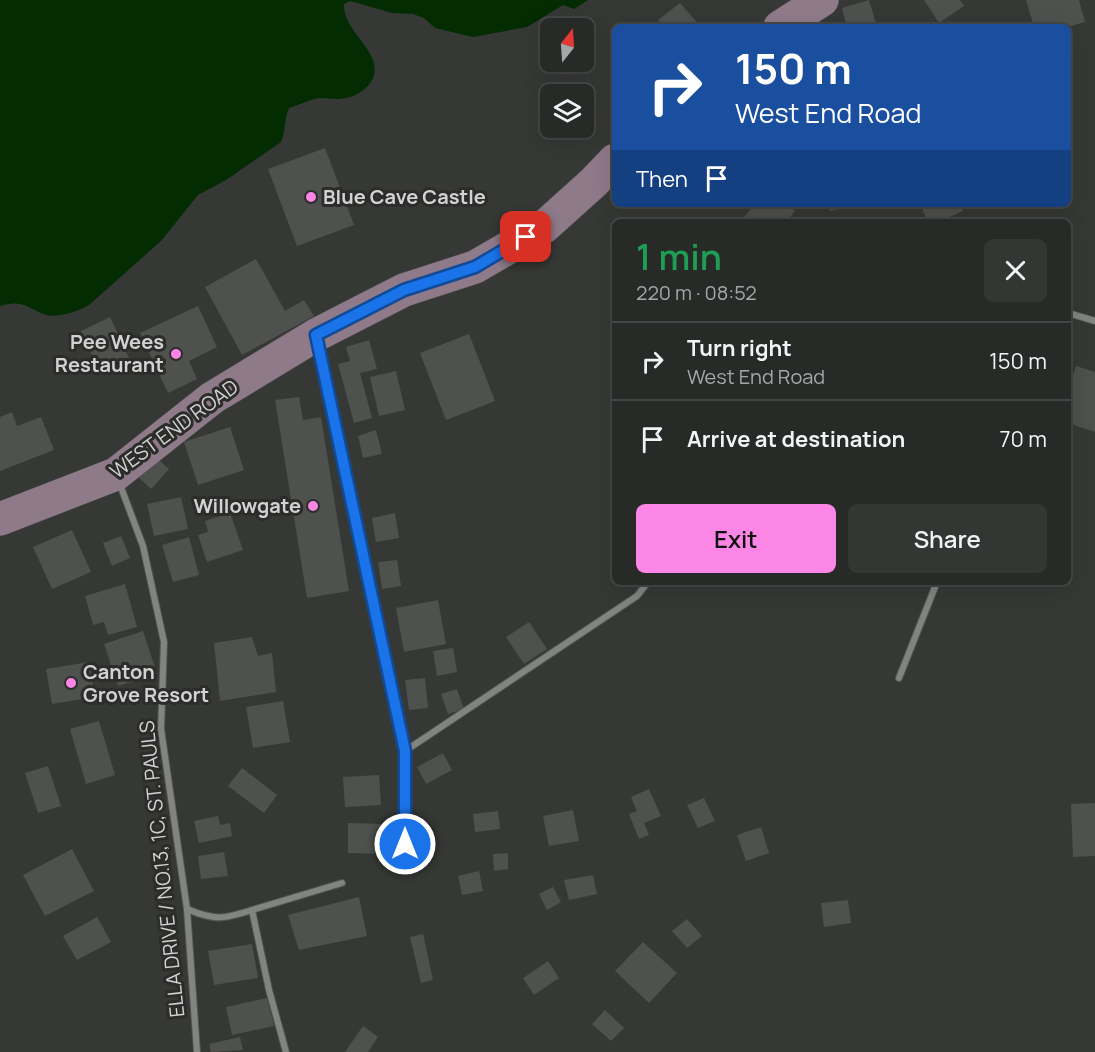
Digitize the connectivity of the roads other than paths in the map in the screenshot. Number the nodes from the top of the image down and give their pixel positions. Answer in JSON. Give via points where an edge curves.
{"nodes":[{"id":1,"x":822,"y":0,"type":"edge"},
{"id":2,"x":785,"y":24,"type":"edge"},
{"id":3,"x":612,"y":163,"type":"edge"},
{"id":4,"x":1071,"y":314,"type":"edge"},
{"id":5,"x":1095,"y":321,"type":"edge"},
{"id":6,"x":316,"y":335,"type":"junction"},
{"id":7,"x":116,"y":474,"type":"junction"},
{"id":8,"x":0,"y":519,"type":"edge"},
{"id":9,"x":646,"y":585,"type":"edge"},
{"id":10,"x":936,"y":585,"type":"edge"},
{"id":11,"x":900,"y":678,"type":"dead end"},
{"id":12,"x":405,"y":751,"type":"junction"},
{"id":13,"x":405,"y":868,"type":"dead end"},
{"id":14,"x":342,"y":882,"type":"dead end"},
{"id":15,"x":187,"y":909,"type":"junction"},
{"id":16,"x":252,"y":910,"type":"junction"},
{"id":17,"x":196,"y":1052,"type":"edge"},
{"id":18,"x":286,"y":1052,"type":"edge"}],
"edges":[{"from":1,"to":2,"type":"main road"},
{"from":3,"to":6,"type":"main road","name":"WEST END ROAD","via":[[544,227],[475,267],[404,290]]},
{"from":4,"to":5,"type":"street"},
{"from":6,"to":7,"type":"main road","name":"WEST END ROAD","via":[[212,398]]},
{"from":6,"to":12,"type":"street"},
{"from":7,"to":8,"type":"main road","name":"WEST END ROAD"},
{"from":7,"to":15,"type":"street","name":"ELLA DRIVE / NO.13, 1C, ST. PAULS","via":[[143,546],[164,642],[161,729]]},
{"from":9,"to":12,"type":"street","via":[[637,597]]},
{"from":10,"to":11,"type":"street"},
{"from":12,"to":13,"type":"street"},
{"from":14,"to":16,"type":"street"},
{"from":15,"to":16,"type":"street","via":[[202,916],[226,919]]},
{"from":15,"to":17,"type":"street","name":"ELLA DRIVE / NO.13, 1C, ST. PAULS"},
{"from":16,"to":18,"type":"street"}]}
